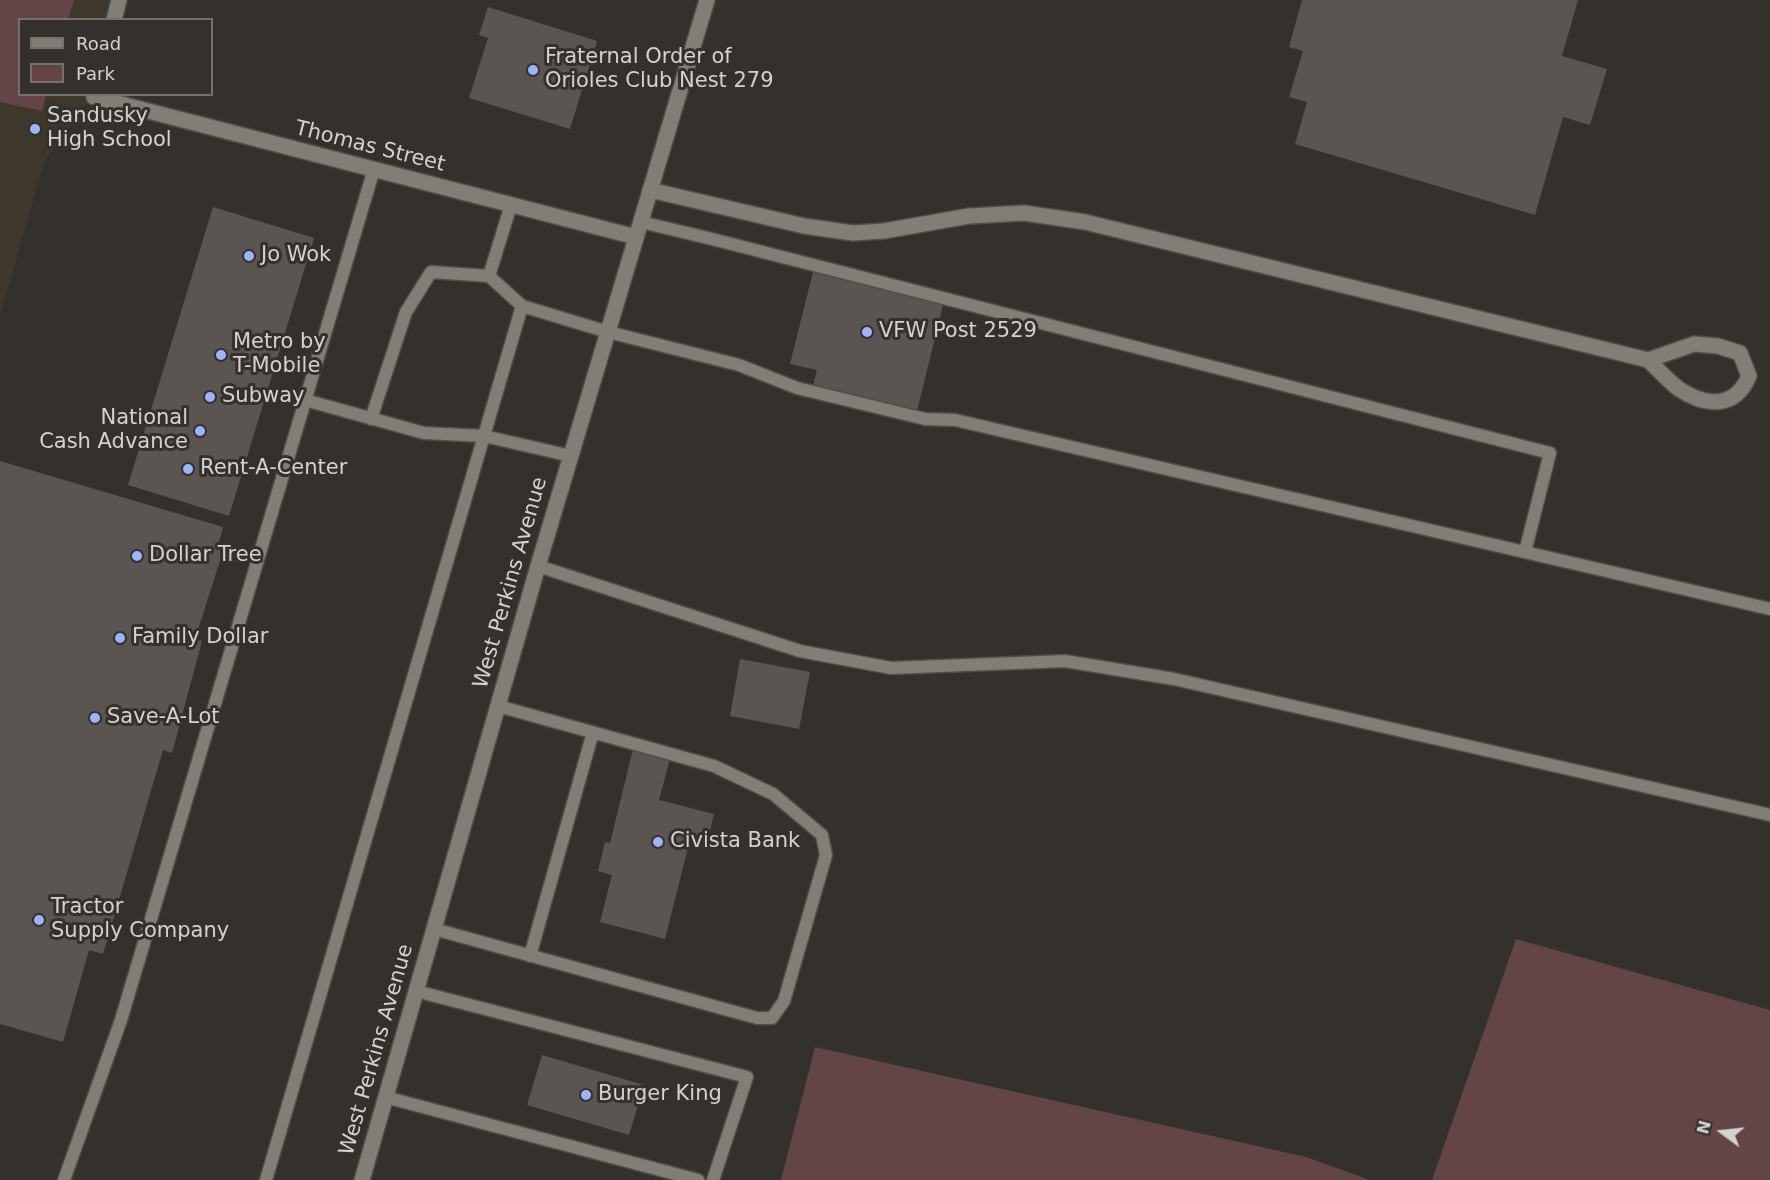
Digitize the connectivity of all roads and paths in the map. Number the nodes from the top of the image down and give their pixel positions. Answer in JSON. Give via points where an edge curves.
{"nodes":[{"id":1,"x":119,"y":0,"type":"edge"},
{"id":2,"x":707,"y":0,"type":"edge"},
{"id":3,"x":114,"y":18,"type":"edge"},
{"id":4,"x":94,"y":96,"type":"edge"},
{"id":5,"x":374,"y":169,"type":"junction"},
{"id":6,"x":650,"y":190,"type":"junction"},
{"id":7,"x":511,"y":205,"type":"junction"},
{"id":8,"x":639,"y":229,"type":"junction"},
{"id":9,"x":489,"y":276,"type":"junction"},
{"id":10,"x":522,"y":306,"type":"junction"},
{"id":11,"x":608,"y":332,"type":"junction"},
{"id":12,"x":1648,"y":360,"type":"junction"},
{"id":13,"x":305,"y":400,"type":"junction"},
{"id":14,"x":371,"y":419,"type":"junction"},
{"id":15,"x":484,"y":436,"type":"junction"},
{"id":16,"x":571,"y":456,"type":"junction"},
{"id":17,"x":1525,"y":552,"type":"junction"},
{"id":18,"x":537,"y":566,"type":"junction"},
{"id":19,"x":1770,"y":609,"type":"edge"},
{"id":20,"x":498,"y":706,"type":"junction"},
{"id":21,"x":593,"y":732,"type":"junction"},
{"id":22,"x":1770,"y":815,"type":"edge"},
{"id":23,"x":434,"y":929,"type":"junction"},
{"id":24,"x":530,"y":956,"type":"junction"},
{"id":25,"x":416,"y":991,"type":"junction"},
{"id":26,"x":385,"y":1097,"type":"junction"},
{"id":27,"x":64,"y":1180,"type":"edge"},
{"id":28,"x":266,"y":1180,"type":"edge"},
{"id":29,"x":362,"y":1180,"type":"edge"},
{"id":30,"x":698,"y":1180,"type":"edge"},
{"id":31,"x":713,"y":1180,"type":"edge"}],
"edges":[{"from":1,"to":3,"type":"street"},
{"from":2,"to":6,"type":"street","name":"West Perkins Avenue"},
{"from":4,"to":5,"type":"street","name":"Thomas Street"},
{"from":5,"to":7,"type":"street","name":"Thomas Street"},
{"from":5,"to":13,"type":"lane"},
{"from":6,"to":8,"type":"street","name":"West Perkins Avenue"},
{"from":6,"to":12,"type":"street","via":[[804,226],[854,233],[969,216],[1024,213],[1085,222]]},
{"from":7,"to":8,"type":"street","name":"Thomas Street"},
{"from":7,"to":9,"type":"lane"},
{"from":8,"to":11,"type":"street","name":"West Perkins Avenue"},
{"from":8,"to":17,"type":"lane","via":[[708,238],[1550,453]]},
{"from":9,"to":10,"type":"lane"},
{"from":9,"to":14,"type":"lane","via":[[431,272],[406,312]]},
{"from":10,"to":11,"type":"lane"},
{"from":10,"to":15,"type":"lane"},
{"from":11,"to":16,"type":"street","name":"West Perkins Avenue"},
{"from":11,"to":17,"type":"lane","via":[[739,365],[797,388],[925,419],[955,420]]},
{"from":12,"to":12,"type":"street","via":[[1679,389],[1706,402],[1727,402],[1744,389],[1749,376],[1740,353],[1718,346],[1694,344]]},
{"from":13,"to":14,"type":"lane"},
{"from":13,"to":27,"type":"lane","via":[[121,1020]]},
{"from":14,"to":15,"type":"lane","via":[[424,434]]},
{"from":15,"to":16,"type":"lane"},
{"from":15,"to":28,"type":"lane"},
{"from":16,"to":18,"type":"street","name":"West Perkins Avenue"},
{"from":17,"to":19,"type":"lane"},
{"from":18,"to":20,"type":"street","name":"West Perkins Avenue"},
{"from":18,"to":22,"type":"lane","via":[[800,651],[891,669],[1065,661],[1087,664],[1174,680]]},
{"from":20,"to":21,"type":"lane"},
{"from":20,"to":23,"type":"street","name":"West Perkins Avenue"},
{"from":21,"to":24,"type":"lane"},
{"from":21,"to":24,"type":"lane","via":[[714,766],[773,794],[822,835],[826,855],[784,1001],[772,1018],[757,1018]]},
{"from":23,"to":24,"type":"lane"},
{"from":23,"to":25,"type":"street","name":"West Perkins Avenue"},
{"from":25,"to":26,"type":"street","name":"West Perkins Avenue"},
{"from":25,"to":31,"type":"lane","via":[[747,1077]]},
{"from":26,"to":29,"type":"street","name":"West Perkins Avenue"},
{"from":26,"to":30,"type":"lane"}]}
